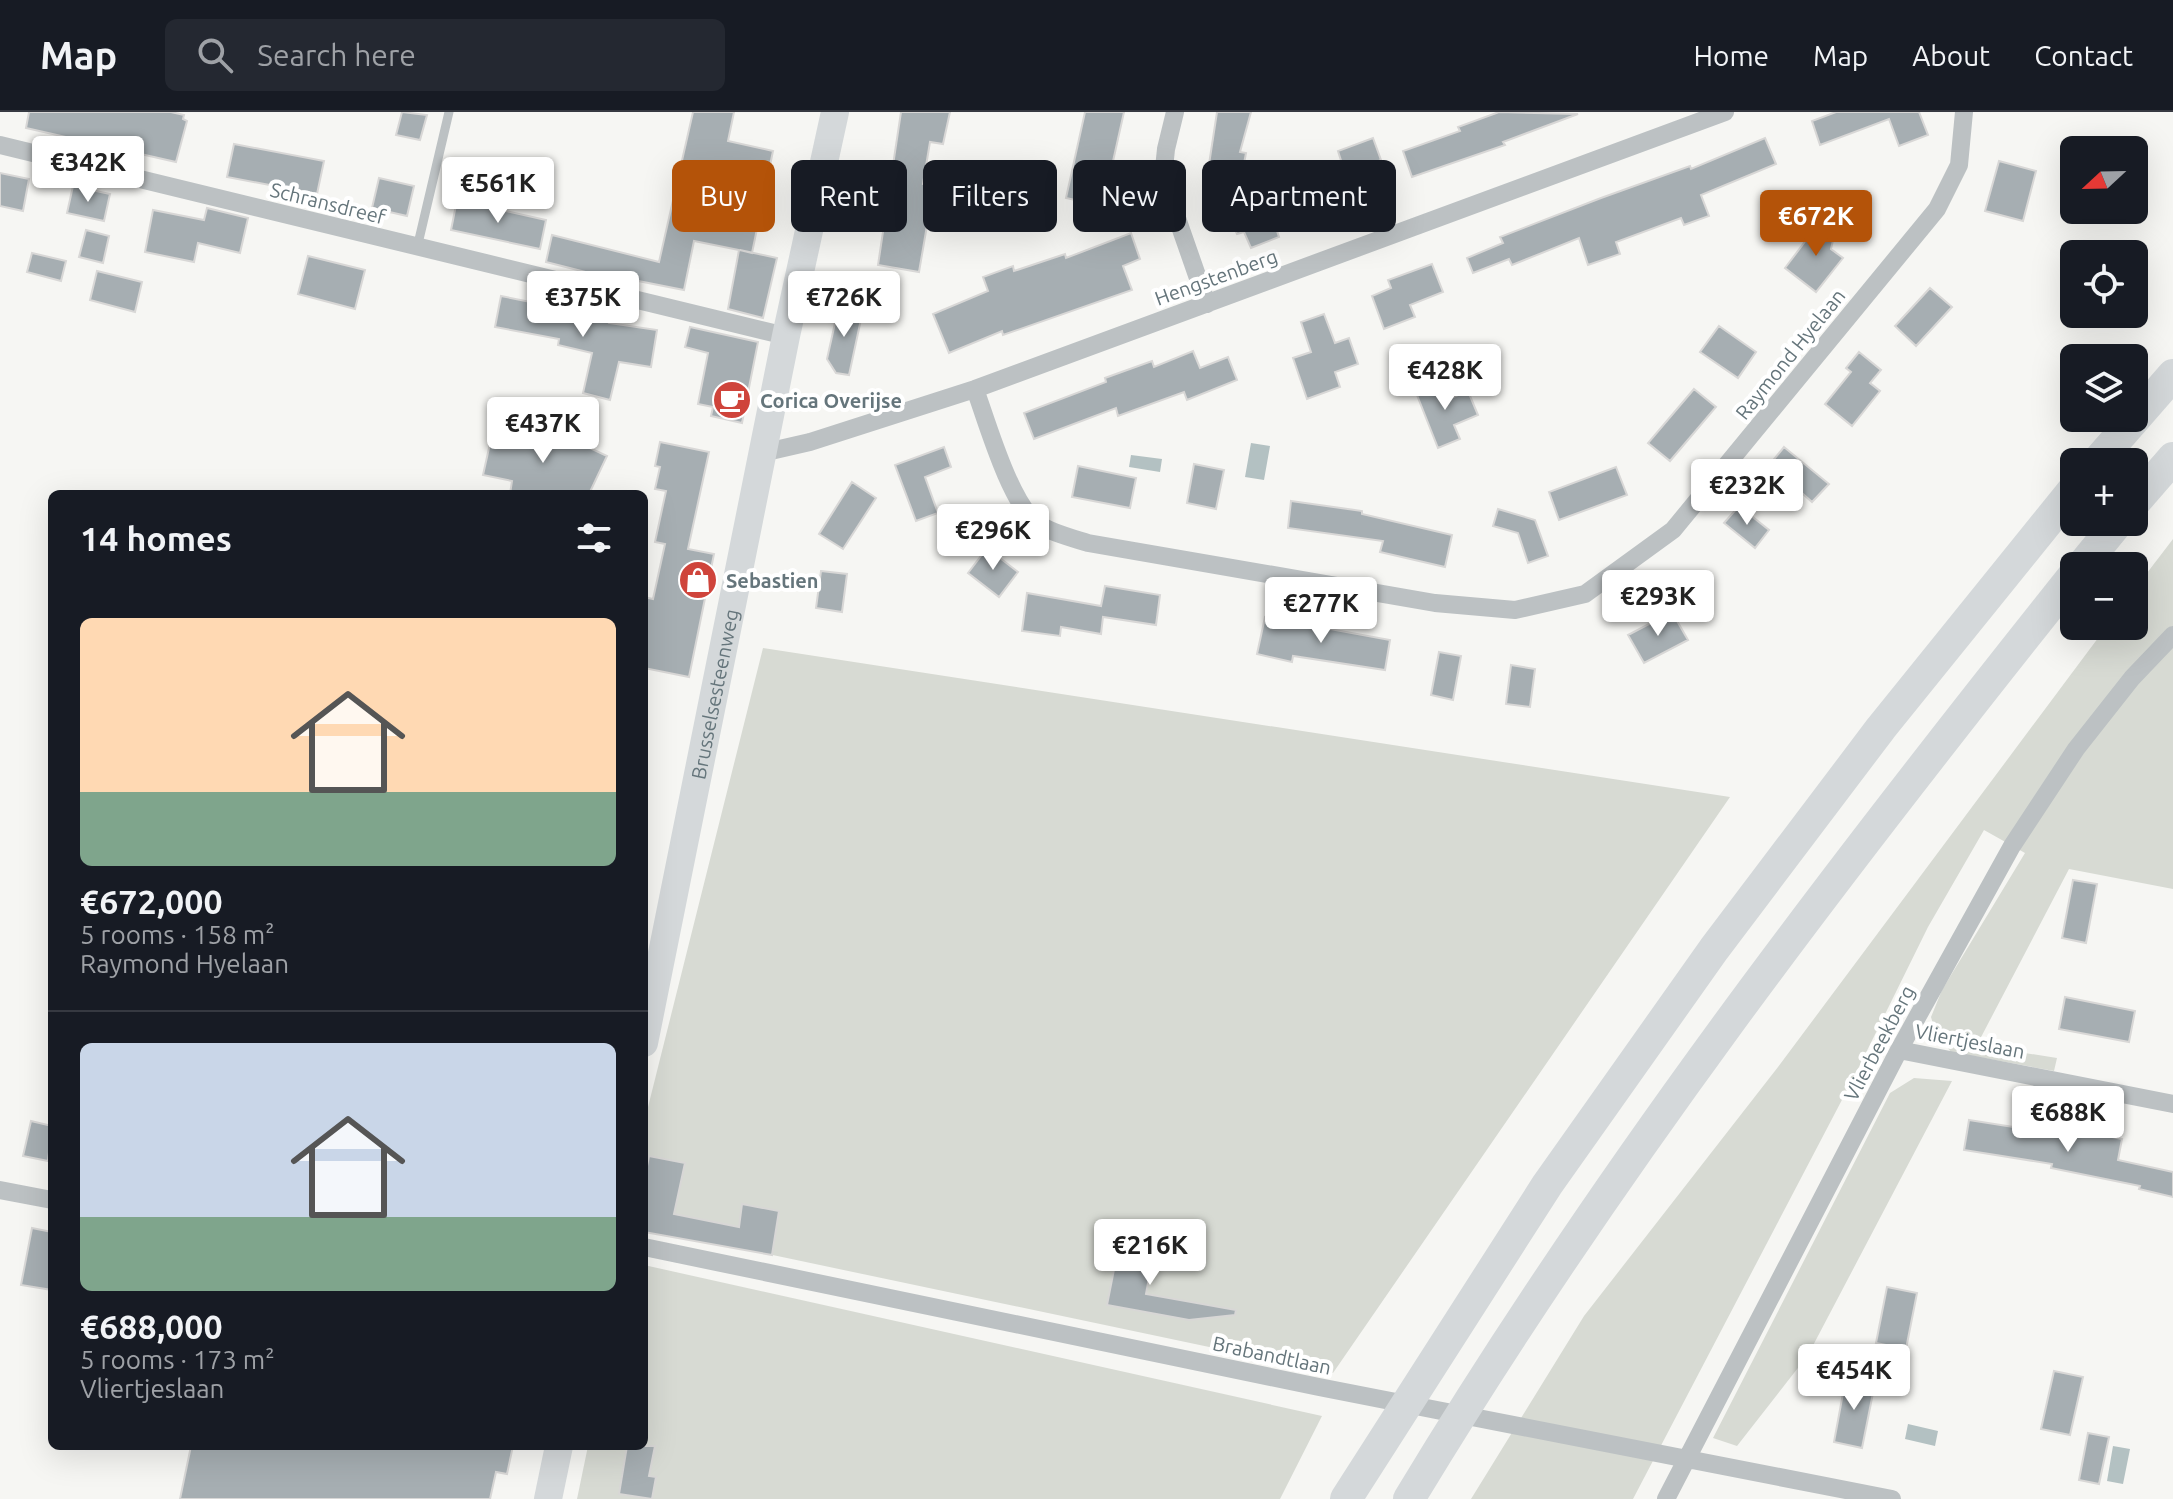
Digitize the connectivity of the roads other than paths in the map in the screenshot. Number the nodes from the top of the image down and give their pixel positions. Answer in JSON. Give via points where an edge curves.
{"nodes":[{"id":1,"x":449,"y":112,"type":"edge"},
{"id":2,"x":835,"y":112,"type":"edge"},
{"id":3,"x":1175,"y":112,"type":"edge"},
{"id":4,"x":1725,"y":112,"type":"edge"},
{"id":5,"x":1964,"y":112,"type":"edge"},
{"id":6,"x":0,"y":145,"type":"edge"},
{"id":7,"x":417,"y":248,"type":"junction"},
{"id":8,"x":1207,"y":304,"type":"junction"},
{"id":9,"x":786,"y":336,"type":"junction"},
{"id":10,"x":2173,"y":375,"type":"edge"},
{"id":11,"x":975,"y":389,"type":"junction"},
{"id":12,"x":2109,"y":448,"type":"edge"},
{"id":13,"x":762,"y":453,"type":"junction"},
{"id":14,"x":2173,"y":458,"type":"edge"},
{"id":15,"x":2148,"y":487,"type":"edge"},
{"id":16,"x":2060,"y":506,"type":"edge"},
{"id":17,"x":2107,"y":536,"type":"edge"},
{"id":18,"x":2093,"y":552,"type":"edge"},
{"id":19,"x":2060,"y":593,"type":"edge"},
{"id":20,"x":2173,"y":635,"type":"edge"},
{"id":21,"x":648,"y":1023,"type":"edge"},
{"id":22,"x":1899,"y":1050,"type":"junction"},
{"id":23,"x":2173,"y":1104,"type":"edge"},
{"id":24,"x":0,"y":1190,"type":"edge"},
{"id":25,"x":48,"y":1199,"type":"edge"},
{"id":26,"x":648,"y":1248,"type":"edge"},
{"id":27,"x":558,"y":1450,"type":"edge"},
{"id":28,"x":1689,"y":1458,"type":"junction"},
{"id":29,"x":548,"y":1499,"type":"edge"},
{"id":30,"x":1346,"y":1499,"type":"edge"},
{"id":31,"x":1409,"y":1499,"type":"edge"},
{"id":32,"x":1666,"y":1499,"type":"edge"},
{"id":33,"x":1892,"y":1499,"type":"edge"}],
"edges":[{"from":1,"to":7,"type":"lane"},
{"from":2,"to":9,"type":"main road","name":"Brusselsesteenweg"},
{"from":3,"to":8,"type":"street","via":[[1163,178]]},
{"from":4,"to":8,"type":"street","name":"Hengstenberg"},
{"from":5,"to":11,"type":"street","name":"Raymond Hyelaan","via":[[1959,165],[1937,209],[1673,530],[1585,594],[1515,610],[1435,603],[1088,543],[1037,523],[1024,509]]},
{"from":6,"to":7,"type":"street","name":"Schransdreef"},
{"from":7,"to":9,"type":"street","name":"Schransdreef"},
{"from":8,"to":11,"type":"street","name":"Hengstenberg"},
{"from":9,"to":13,"type":"main road","name":"Brusselsesteenweg"},
{"from":10,"to":12,"type":"highway"},
{"from":11,"to":13,"type":"street","name":"Hengstenberg"},
{"from":13,"to":21,"type":"main road","name":"Brusselsesteenweg"},
{"from":14,"to":15,"type":"highway"},
{"from":16,"to":30,"type":"highway","via":[[1881,728],[1714,949],[1547,1185]]},
{"from":17,"to":18,"type":"highway"},
{"from":19,"to":31,"type":"highway","via":[[1744,1001],[1593,1212]]},
{"from":20,"to":22,"type":"street","name":"Vlierbeekberg","via":[[2076,749],[2020,833]]},
{"from":22,"to":23,"type":"street","name":"Vliertjeslaan"},
{"from":22,"to":28,"type":"street","name":"Vlierbeekberg"},
{"from":24,"to":25,"type":"street"},
{"from":26,"to":28,"type":"street","name":"Brabandtlaan"},
{"from":27,"to":29,"type":"main road"},
{"from":28,"to":32,"type":"street","name":"Vlierbeekberg"},
{"from":28,"to":33,"type":"street","name":"Brabandtlaan"}]}
